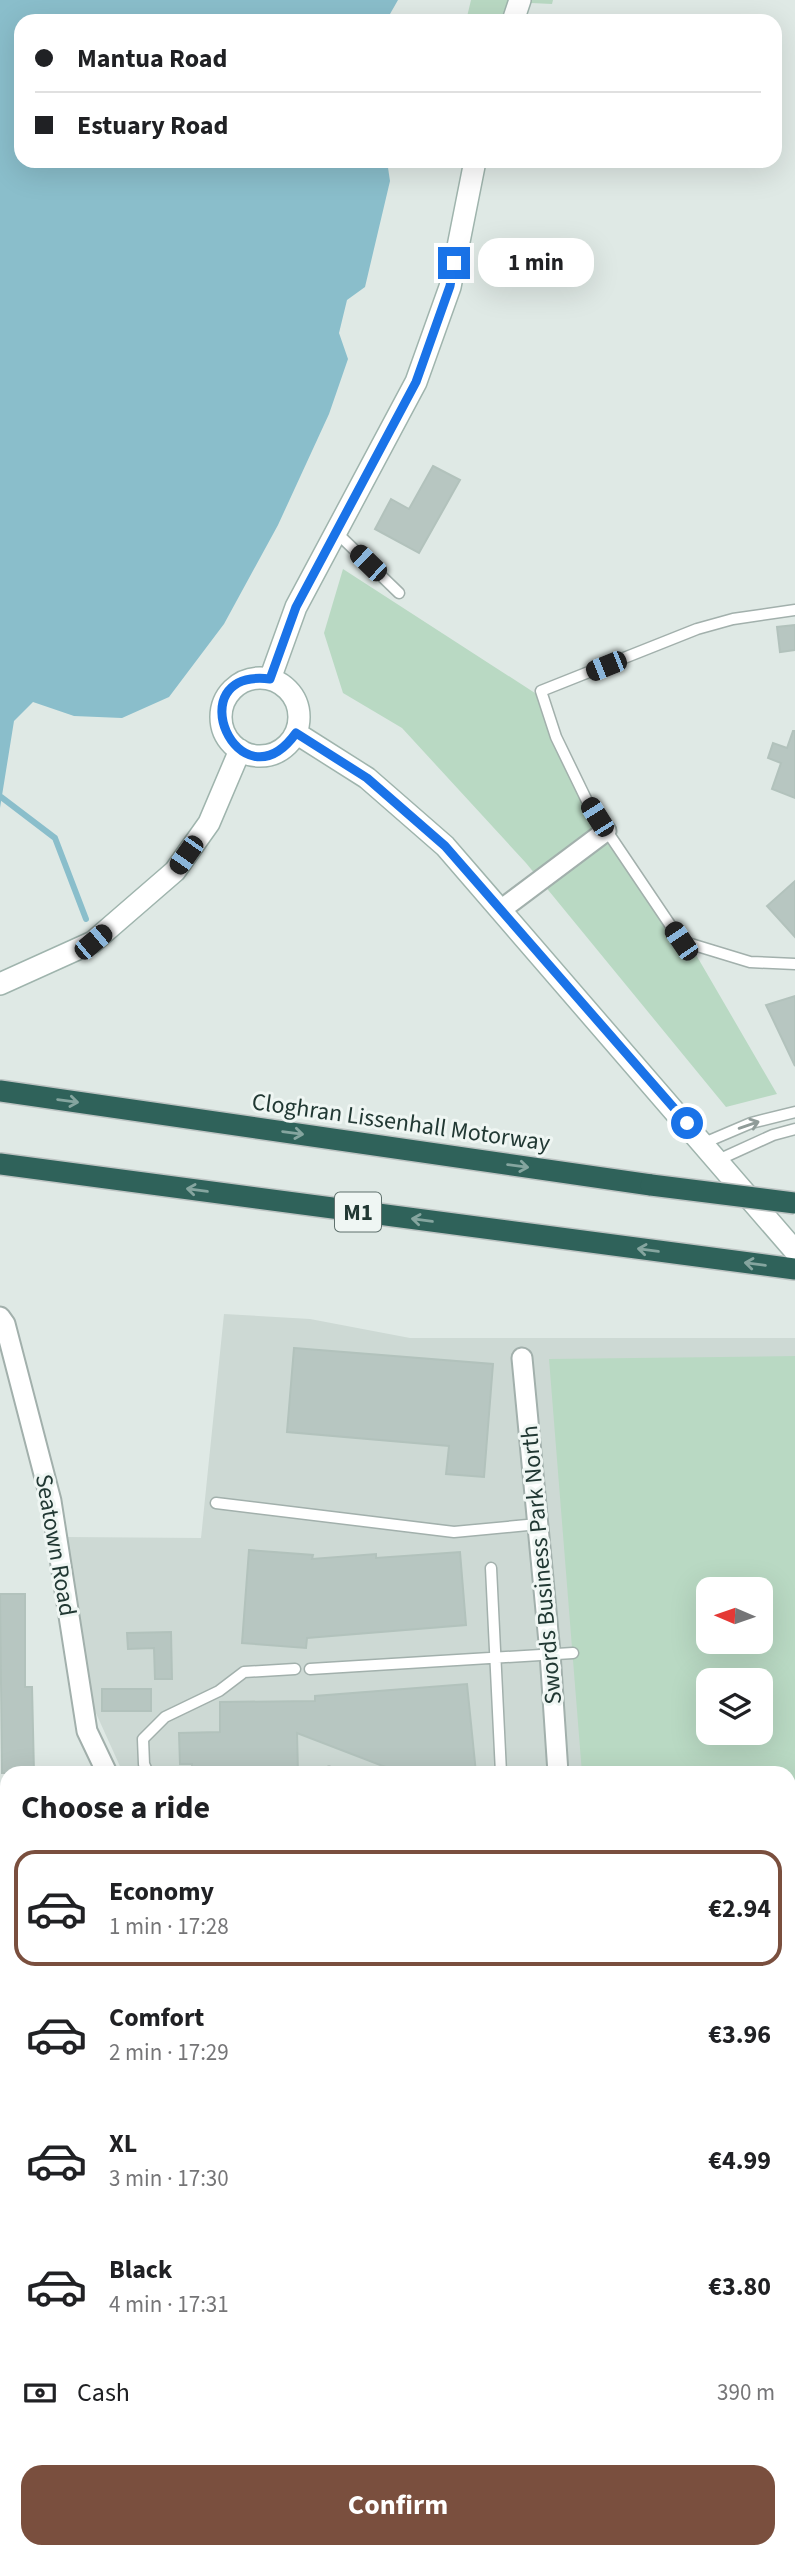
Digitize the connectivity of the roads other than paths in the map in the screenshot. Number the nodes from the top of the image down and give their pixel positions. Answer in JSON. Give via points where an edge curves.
{"nodes":[{"id":1,"x":474,"y":168,"type":"edge"},
{"id":2,"x":338,"y":534,"type":"junction"},
{"id":3,"x":399,"y":593,"type":"dead end"},
{"id":4,"x":795,"y":610,"type":"edge"},
{"id":5,"x":270,"y":679,"type":"junction"},
{"id":6,"x":296,"y":733,"type":"junction"},
{"id":7,"x":240,"y":750,"type":"junction"},
{"id":8,"x":606,"y":831,"type":"junction"},
{"id":9,"x":502,"y":909,"type":"junction"},
{"id":10,"x":795,"y":964,"type":"edge"},
{"id":11,"x":0,"y":984,"type":"edge"},
{"id":12,"x":0,"y":1091,"type":"edge"},
{"id":13,"x":795,"y":1112,"type":"edge"},
{"id":14,"x":795,"y":1129,"type":"edge"},
{"id":15,"x":704,"y":1143,"type":"junction"},
{"id":16,"x":718,"y":1160,"type":"junction"},
{"id":17,"x":0,"y":1164,"type":"edge"},
{"id":18,"x":795,"y":1203,"type":"edge"},
{"id":19,"x":795,"y":1251,"type":"edge"},
{"id":20,"x":795,"y":1269,"type":"edge"},
{"id":21,"x":0,"y":1317,"type":"edge"},
{"id":22,"x":522,"y":1358,"type":"dead end"},
{"id":23,"x":216,"y":1503,"type":"dead end"},
{"id":24,"x":538,"y":1524,"type":"junction"},
{"id":25,"x":491,"y":1568,"type":"dead end"},
{"id":26,"x":550,"y":1653,"type":"junction"},
{"id":27,"x":573,"y":1653,"type":"dead end"},
{"id":28,"x":495,"y":1656,"type":"junction"},
{"id":29,"x":295,"y":1669,"type":"dead end"},
{"id":30,"x":310,"y":1669,"type":"dead end"},
{"id":31,"x":104,"y":1766,"type":"edge"},
{"id":32,"x":145,"y":1766,"type":"edge"},
{"id":33,"x":501,"y":1766,"type":"edge"},
{"id":34,"x":558,"y":1766,"type":"edge"}],
"edges":[{"from":1,"to":2,"type":"street","via":[[450,286],[416,382]]},
{"from":2,"to":3,"type":"lane"},
{"from":2,"to":5,"type":"street","via":[[296,607]]},
{"from":4,"to":8,"type":"lane","via":[[697,629],[541,691],[556,737]]},
{"from":5,"to":6,"type":"street","via":[[283,685],[298,706]]},
{"from":5,"to":7,"type":"street","via":[[246,680],[227,696],[221,720],[224,732]]},
{"from":6,"to":7,"type":"street","via":[[278,751],[265,755]]},
{"from":6,"to":9,"type":"street","via":[[367,778],[445,846]]},
{"from":7,"to":11,"type":"street","via":[[209,823],[175,871],[93,942]]},
{"from":8,"to":9,"type":"street"},
{"from":8,"to":10,"type":"lane","via":[[681,941],[750,962]]},
{"from":9,"to":15,"type":"street"},
{"from":12,"to":18,"type":"highway","name":"Cloghran Lissenhall Motorway","one_way":true,"bridge":true},
{"from":15,"to":13,"type":"lane","one_way":true,"via":[[751,1123]]},
{"from":14,"to":16,"type":"lane"},
{"from":15,"to":16,"type":"street"},
{"from":16,"to":19,"type":"street"},
{"from":20,"to":17,"type":"highway","number":"M1","one_way":true},
{"from":21,"to":31,"type":"street","name":"Seatown Road","via":[[51,1501],[87,1731]]},
{"from":22,"to":24,"type":"street","name":"Swords Business Park North"},
{"from":23,"to":24,"type":"lane","via":[[454,1532]]},
{"from":24,"to":26,"type":"street","name":"Swords Business Park North"},
{"from":25,"to":28,"type":"lane"},
{"from":26,"to":27,"type":"lane"},
{"from":26,"to":28,"type":"lane"},
{"from":26,"to":34,"type":"street","name":"Swords Business Park North"},
{"from":28,"to":30,"type":"lane"},
{"from":28,"to":33,"type":"lane"},
{"from":29,"to":32,"type":"lane","via":[[244,1672],[219,1691],[165,1717],[143,1739]]}]}
